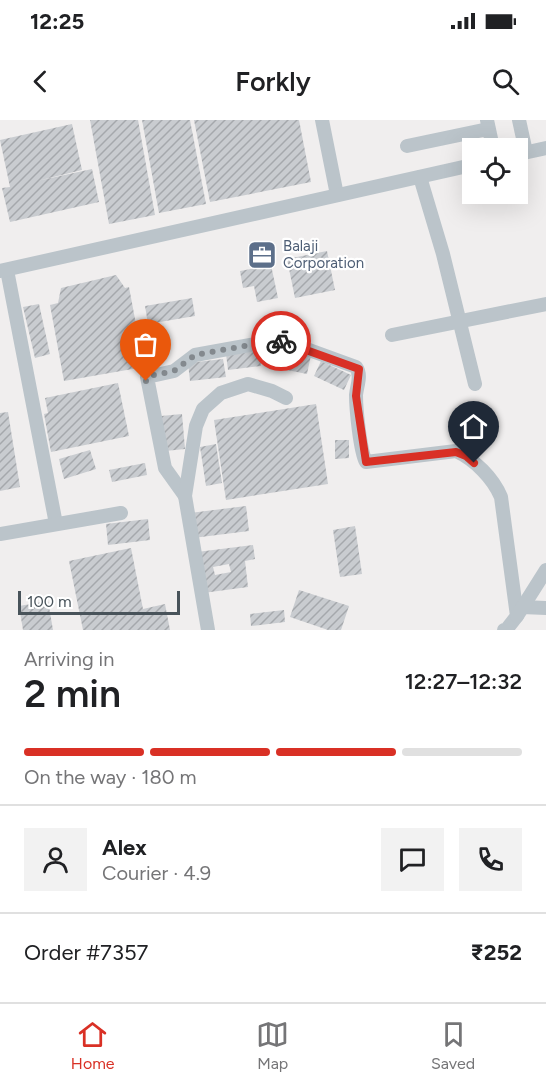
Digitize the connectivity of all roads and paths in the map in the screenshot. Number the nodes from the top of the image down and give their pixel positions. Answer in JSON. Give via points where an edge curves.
{"nodes":[{"id":1,"x":322,"y":120,"type":"edge"},
{"id":2,"x":458,"y":120,"type":"edge"},
{"id":3,"x":519,"y":120,"type":"edge"},
{"id":4,"x":488,"y":125,"type":"edge"},
{"id":5,"x":460,"y":135,"type":"junction"},
{"id":6,"x":521,"y":138,"type":"edge"},
{"id":7,"x":407,"y":146,"type":"dead end"},
{"id":8,"x":546,"y":148,"type":"edge"},
{"id":9,"x":528,"y":152,"type":"edge"},
{"id":10,"x":462,"y":167,"type":"edge"},
{"id":11,"x":420,"y":177,"type":"junction"},
{"id":12,"x":337,"y":195,"type":"junction"},
{"id":13,"x":3,"y":270,"type":"edge"},
{"id":14,"x":546,"y":304,"type":"edge"},
{"id":15,"x":458,"y":321,"type":"junction"},
{"id":16,"x":392,"y":335,"type":"dead end"},
{"id":17,"x":475,"y":384,"type":"dead end"},
{"id":18,"x":286,"y":398,"type":"dead end"},
{"id":19,"x":185,"y":496,"type":"junction"},
{"id":20,"x":121,"y":513,"type":"dead end"},
{"id":21,"x":56,"y":524,"type":"junction"},
{"id":22,"x":0,"y":534,"type":"edge"},
{"id":23,"x":546,"y":570,"type":"edge"},
{"id":24,"x":546,"y":608,"type":"edge"},
{"id":25,"x":519,"y":611,"type":"junction"},
{"id":26,"x":207,"y":630,"type":"edge"},
{"id":27,"x":506,"y":630,"type":"edge"}],
"edges":[{"from":1,"to":12,"type":"street"},
{"from":2,"to":5,"type":"street"},
{"from":3,"to":6,"type":"street"},
{"from":4,"to":5,"type":"street"},
{"from":5,"to":7,"type":"street"},
{"from":8,"to":9,"type":"street"},
{"from":10,"to":11,"type":"street"},
{"from":11,"to":12,"type":"street"},
{"from":11,"to":15,"type":"street"},
{"from":12,"to":13,"type":"street"},
{"from":13,"to":21,"type":"street"},
{"from":14,"to":15,"type":"street"},
{"from":15,"to":16,"type":"street"},
{"from":15,"to":17,"type":"street"},
{"from":18,"to":19,"type":"street","via":[[248,384],[220,393],[203,409],[196,426]]},
{"from":19,"to":25,"type":"street","via":[[165,468],[147,378],[174,371],[195,355],[272,341],[290,343],[356,367],[358,420],[366,462],[456,452],[474,463],[498,489]]},
{"from":19,"to":26,"type":"street"},
{"from":20,"to":21,"type":"street"},
{"from":21,"to":22,"type":"street"},
{"from":23,"to":25,"type":"street"},
{"from":24,"to":25,"type":"street"},
{"from":25,"to":27,"type":"street"}]}
